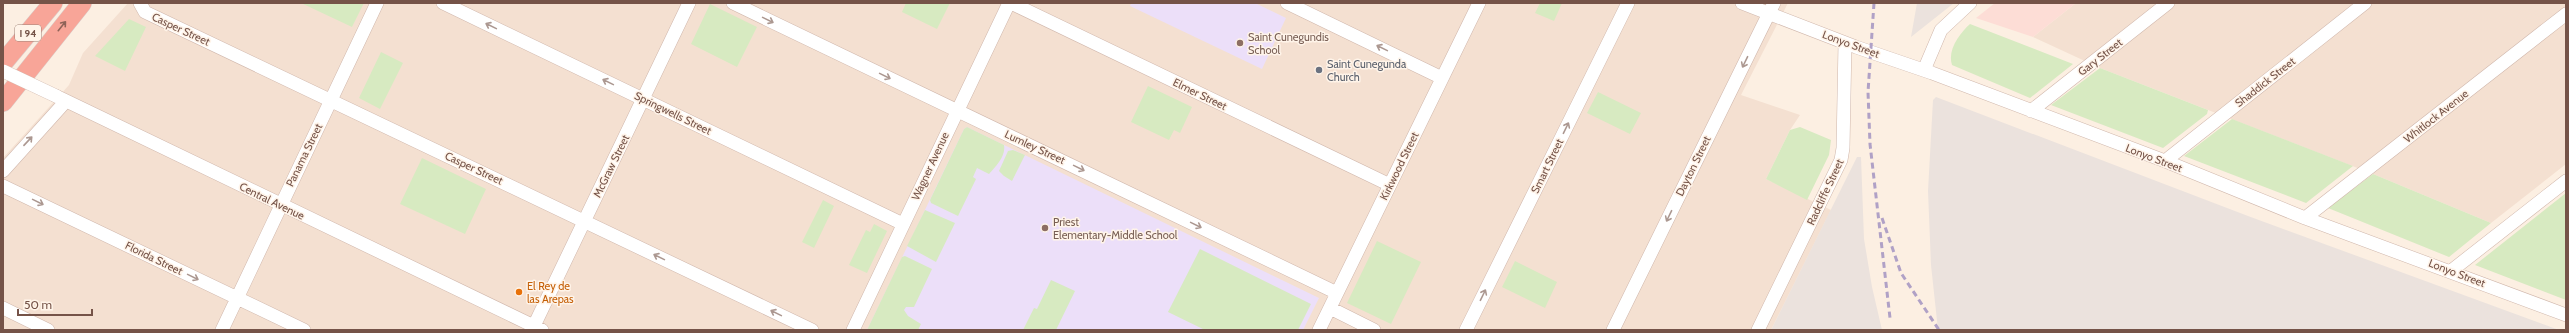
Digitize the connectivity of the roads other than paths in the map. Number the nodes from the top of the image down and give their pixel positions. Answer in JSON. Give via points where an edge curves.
{"nodes":[{"id":1,"x":53,"y":3,"type":"edge"},
{"id":2,"x":82,"y":3,"type":"edge"},
{"id":3,"x":140,"y":3,"type":"edge"},
{"id":4,"x":377,"y":3,"type":"edge"},
{"id":5,"x":443,"y":3,"type":"edge"},
{"id":6,"x":689,"y":3,"type":"edge"},
{"id":7,"x":733,"y":3,"type":"edge"},
{"id":8,"x":1010,"y":3,"type":"edge"},
{"id":9,"x":1287,"y":3,"type":"edge"},
{"id":10,"x":1479,"y":3,"type":"edge"},
{"id":11,"x":1628,"y":3,"type":"edge"},
{"id":12,"x":1742,"y":3,"type":"edge"},
{"id":13,"x":1970,"y":3,"type":"edge"},
{"id":14,"x":2168,"y":3,"type":"edge"},
{"id":15,"x":2365,"y":3,"type":"edge"},
{"id":16,"x":1772,"y":8,"type":"edge"},
{"id":17,"x":2566,"y":14,"type":"edge"},
{"id":18,"x":1845,"y":43,"type":"junction"},
{"id":19,"x":3,"y":64,"type":"edge"},
{"id":20,"x":1924,"y":70,"type":"junction"},
{"id":21,"x":3,"y":71,"type":"edge"},
{"id":22,"x":1442,"y":78,"type":"junction"},
{"id":23,"x":61,"y":99,"type":"junction"},
{"id":24,"x":643,"y":99,"type":"junction"},
{"id":25,"x":331,"y":100,"type":"junction"},
{"id":26,"x":3,"y":102,"type":"edge"},
{"id":27,"x":957,"y":111,"type":"junction"},
{"id":28,"x":2031,"y":111,"type":"junction"},
{"id":29,"x":2164,"y":161,"type":"junction"},
{"id":30,"x":3,"y":171,"type":"edge"},
{"id":31,"x":2566,"y":181,"type":"edge"},
{"id":32,"x":1390,"y":185,"type":"junction"},
{"id":33,"x":3,"y":186,"type":"edge"},
{"id":34,"x":280,"y":205,"type":"junction"},
{"id":35,"x":2305,"y":218,"type":"junction"},
{"id":36,"x":585,"y":221,"type":"junction"},
{"id":37,"x":903,"y":224,"type":"junction"},
{"id":38,"x":2451,"y":271,"type":"junction"},
{"id":39,"x":1337,"y":293,"type":"junction"},
{"id":40,"x":237,"y":298,"type":"junction"},
{"id":41,"x":3,"y":308,"type":"edge"},
{"id":42,"x":1330,"y":308,"type":"junction"},
{"id":43,"x":2566,"y":315,"type":"edge"},
{"id":44,"x":536,"y":329,"type":"edge"},
{"id":45,"x":48,"y":330,"type":"edge"},
{"id":46,"x":222,"y":330,"type":"edge"},
{"id":47,"x":304,"y":330,"type":"edge"},
{"id":48,"x":812,"y":330,"type":"edge"},
{"id":49,"x":853,"y":330,"type":"edge"},
{"id":50,"x":1319,"y":330,"type":"edge"},
{"id":51,"x":1374,"y":330,"type":"edge"},
{"id":52,"x":1466,"y":330,"type":"edge"},
{"id":53,"x":1612,"y":330,"type":"edge"},
{"id":54,"x":1758,"y":330,"type":"edge"}],
"edges":[{"from":1,"to":19,"type":"highway","number":"I 94"},
{"from":26,"to":2,"type":"highway","number":"I 94","one_way":true},
{"from":3,"to":25,"type":"street","name":"Casper Street","via":[[145,12]]},
{"from":4,"to":25,"type":"street","name":"Panama Street"},
{"from":24,"to":5,"type":"street","name":"Springwells Street","one_way":true},
{"from":6,"to":24,"type":"street","name":"McGraw Street"},
{"from":7,"to":27,"type":"street","name":"Lumley Street","one_way":true},
{"from":8,"to":27,"type":"street","name":"Wagner Avenue"},
{"from":8,"to":32,"type":"street","name":"Elmer Street"},
{"from":22,"to":9,"type":"street","one_way":true},
{"from":10,"to":22,"type":"street","name":"Kirkwood Street"},
{"from":52,"to":11,"type":"street","name":"Smart Street","one_way":true},
{"from":12,"to":16,"type":"street","name":"Lonyo Street"},
{"from":13,"to":20,"type":"street","via":[[1941,30]]},
{"from":14,"to":28,"type":"street","name":"Gary Street"},
{"from":15,"to":29,"type":"street","name":"Shaddick Street"},
{"from":16,"to":18,"type":"street","name":"Lonyo Street"},
{"from":16,"to":53,"type":"street","name":"Dayton Street","one_way":true},
{"from":17,"to":35,"type":"street","name":"Whitlock Avenue"},
{"from":18,"to":20,"type":"street","name":"Lonyo Street"},
{"from":18,"to":54,"type":"street","name":"Radcliffe Street","via":[[1843,154]]},
{"from":20,"to":28,"type":"street","name":"Lonyo Street"},
{"from":21,"to":23,"type":"street","name":"Central Avenue","bridge":true},
{"from":22,"to":32,"type":"street","name":"Kirkwood Street"},
{"from":30,"to":23,"type":"street","one_way":true},
{"from":23,"to":34,"type":"street","name":"Central Avenue"},
{"from":24,"to":36,"type":"street","name":"McGraw Street"},
{"from":24,"to":37,"type":"street","name":"Springwells Street"},
{"from":25,"to":34,"type":"street","name":"Panama Street"},
{"from":25,"to":36,"type":"street","name":"Casper Street"},
{"from":27,"to":37,"type":"street","name":"Wagner Avenue"},
{"from":27,"to":39,"type":"street","name":"Lumley Street","one_way":true},
{"from":28,"to":29,"type":"street","name":"Lonyo Street"},
{"from":29,"to":35,"type":"street","name":"Lonyo Street"},
{"from":31,"to":38,"type":"street"},
{"from":32,"to":39,"type":"street","name":"Kirkwood Street"},
{"from":33,"to":40,"type":"street","name":"Florida Street","one_way":true},
{"from":34,"to":40,"type":"street","name":"Panama Street"},
{"from":34,"to":44,"type":"street","name":"Central Avenue"},
{"from":35,"to":38,"type":"street","name":"Lonyo Street"},
{"from":36,"to":44,"type":"street","name":"McGraw Street"},
{"from":48,"to":36,"type":"street","name":"Casper Street","one_way":true},
{"from":37,"to":49,"type":"street","name":"Wagner Avenue"},
{"from":38,"to":43,"type":"street","name":"Lonyo Street"},
{"from":39,"to":42,"type":"street","name":"Kirkwood Street"},
{"from":40,"to":46,"type":"street","name":"Panama Street"},
{"from":40,"to":47,"type":"street","name":"Florida Street"},
{"from":41,"to":45,"type":"street"},
{"from":42,"to":50,"type":"street","name":"Kirkwood Street"},
{"from":42,"to":51,"type":"street"}]}
